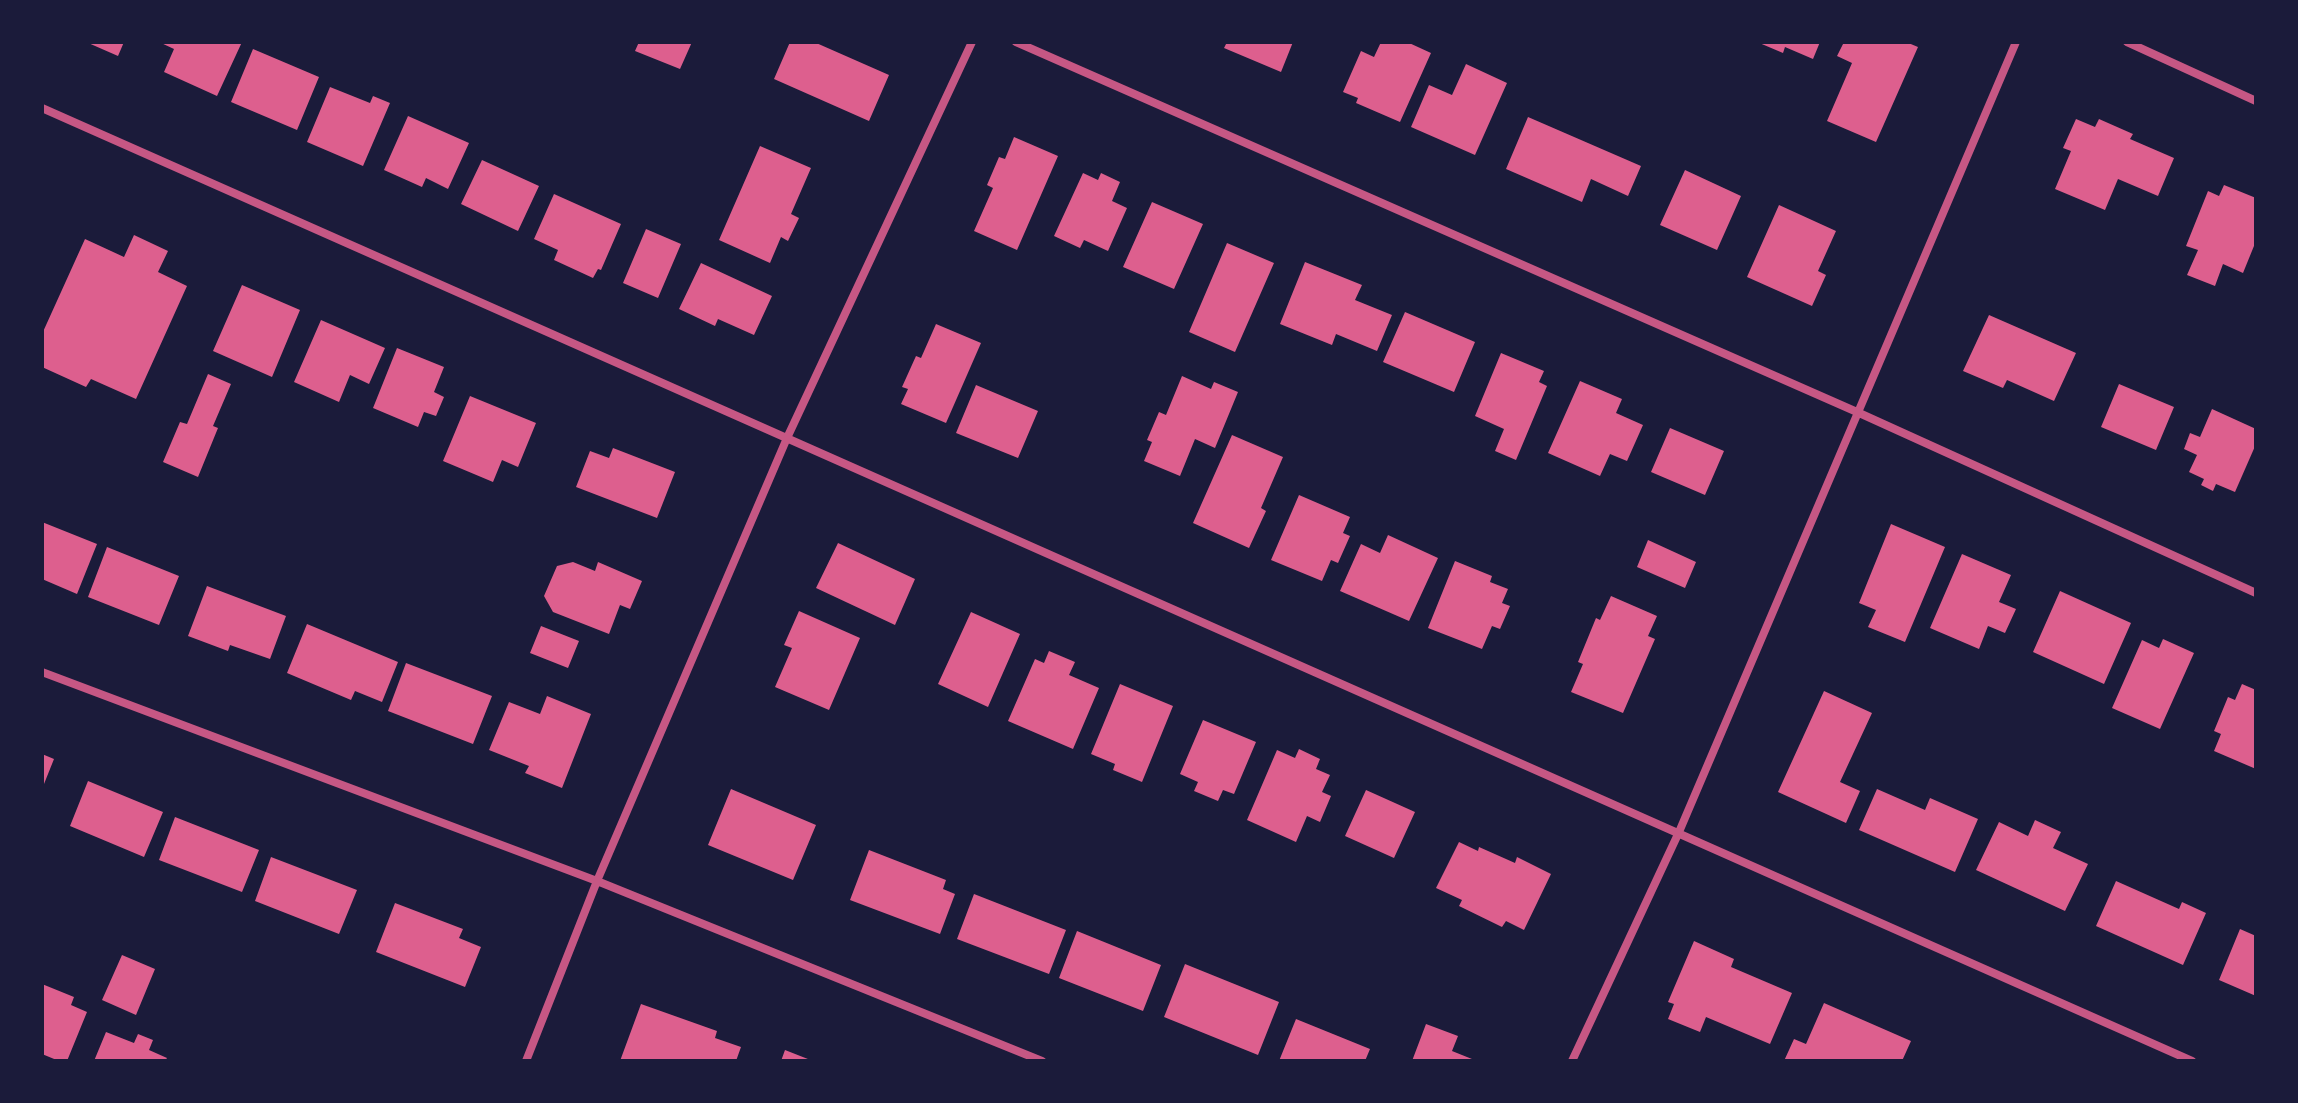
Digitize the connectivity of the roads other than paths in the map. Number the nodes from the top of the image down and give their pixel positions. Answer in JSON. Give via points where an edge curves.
{"nodes":[{"id":1,"x":972,"y":42,"type":"edge"},
{"id":2,"x":1016,"y":42,"type":"edge"},
{"id":3,"x":2016,"y":42,"type":"edge"},
{"id":4,"x":2127,"y":42,"type":"edge"},
{"id":5,"x":2256,"y":101,"type":"edge"},
{"id":6,"x":42,"y":108,"type":"edge"},
{"id":7,"x":1857,"y":412,"type":"junction"},
{"id":8,"x":787,"y":438,"type":"junction"},
{"id":9,"x":2256,"y":593,"type":"edge"},
{"id":10,"x":42,"y":672,"type":"edge"},
{"id":11,"x":1679,"y":832,"type":"junction"},
{"id":12,"x":597,"y":881,"type":"junction"},
{"id":13,"x":526,"y":1061,"type":"edge"},
{"id":14,"x":1042,"y":1061,"type":"edge"},
{"id":15,"x":1572,"y":1061,"type":"edge"},
{"id":16,"x":2192,"y":1061,"type":"edge"}],
"edges":[{"from":1,"to":8,"type":"street"},
{"from":2,"to":7,"type":"street"},
{"from":3,"to":7,"type":"street"},
{"from":4,"to":5,"type":"street"},
{"from":6,"to":8,"type":"street"},
{"from":7,"to":9,"type":"street"},
{"from":7,"to":11,"type":"street"},
{"from":8,"to":11,"type":"street"},
{"from":8,"to":12,"type":"street"},
{"from":10,"to":12,"type":"street"},
{"from":11,"to":15,"type":"street"},
{"from":11,"to":16,"type":"street"},
{"from":12,"to":13,"type":"street"},
{"from":12,"to":14,"type":"street"}]}
